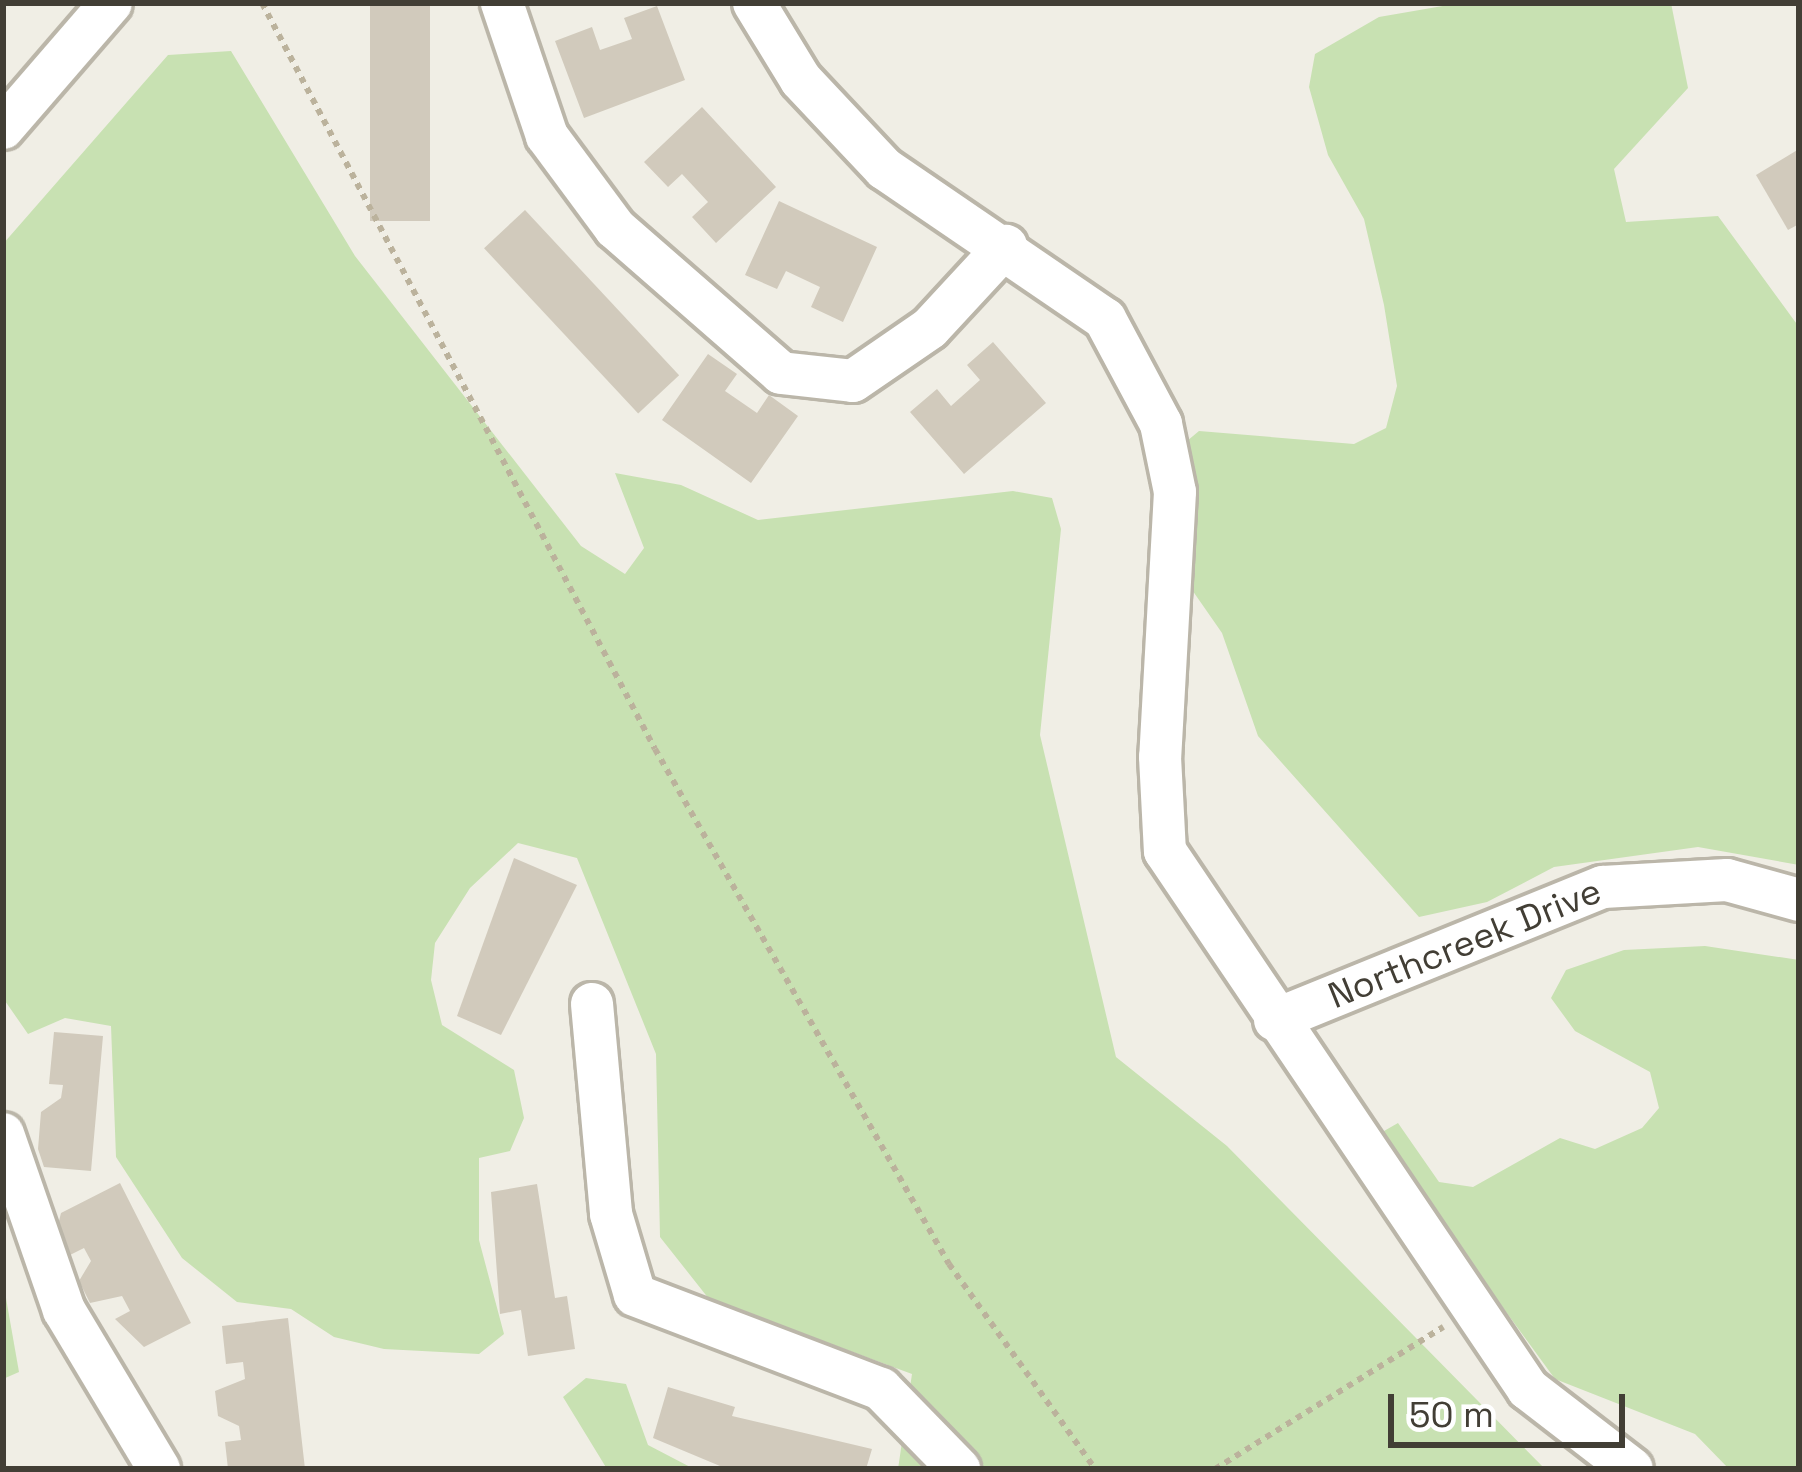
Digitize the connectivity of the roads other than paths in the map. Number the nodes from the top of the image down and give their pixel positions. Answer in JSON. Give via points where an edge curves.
{"nodes":[{"id":1,"x":112,"y":3,"type":"edge"},
{"id":2,"x":754,"y":3,"type":"edge"},
{"id":3,"x":512,"y":6,"type":"edge"},
{"id":4,"x":3,"y":128,"type":"edge"},
{"id":5,"x":1006,"y":246,"type":"junction"},
{"id":6,"x":1799,"y":900,"type":"edge"},
{"id":7,"x":592,"y":1004,"type":"dead end"},
{"id":8,"x":1275,"y":1020,"type":"junction"},
{"id":9,"x":3,"y":1134,"type":"edge"},
{"id":10,"x":159,"y":1469,"type":"edge"},
{"id":11,"x":959,"y":1469,"type":"edge"},
{"id":12,"x":1632,"y":1469,"type":"edge"}],
"edges":[{"from":1,"to":4,"type":"street"},
{"from":2,"to":5,"type":"street","via":[[801,80],[885,169]]},
{"from":3,"to":5,"type":"street","via":[[547,136],[615,229],[782,373],[853,381],[930,328]]},
{"from":5,"to":8,"type":"street","via":[[1105,319],[1161,424],[1177,516],[1161,837]]},
{"from":6,"to":8,"type":"street","name":"Northcreek Drive","via":[[1727,880],[1603,887]]},
{"from":7,"to":11,"type":"street","via":[[611,1214],[635,1295],[881,1389]]},
{"from":8,"to":12,"type":"street","via":[[1528,1389]]},
{"from":9,"to":10,"type":"street","via":[[64,1310]]}]}
